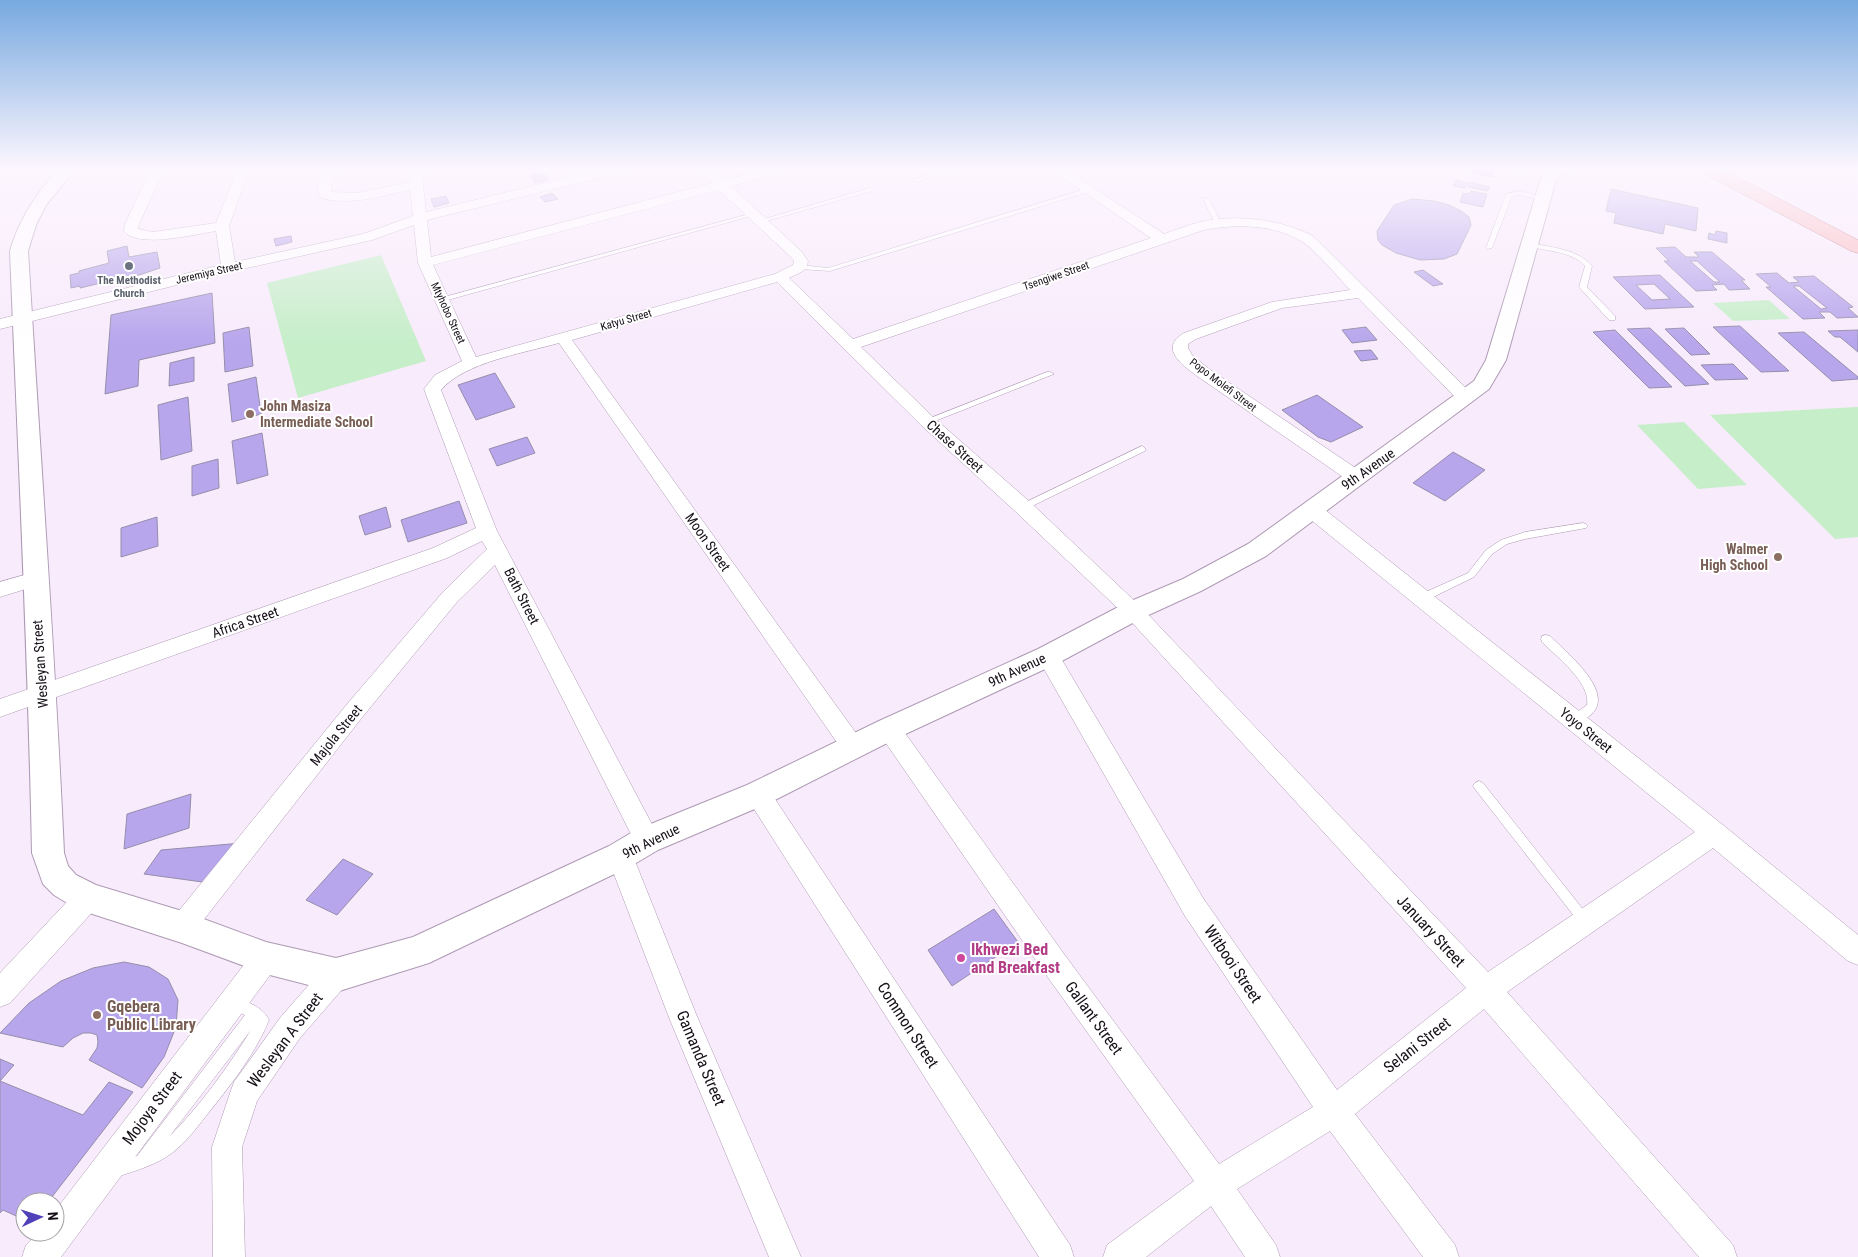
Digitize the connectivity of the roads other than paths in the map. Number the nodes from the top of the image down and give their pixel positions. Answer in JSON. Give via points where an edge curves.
{"nodes":[{"id":1,"x":27,"y":226,"type":"edge"},
{"id":2,"x":132,"y":226,"type":"edge"},
{"id":3,"x":222,"y":226,"type":"joint"},
{"id":4,"x":399,"y":226,"type":"edge"},
{"id":5,"x":421,"y":226,"type":"edge"},
{"id":6,"x":567,"y":226,"type":"edge"},
{"id":7,"x":725,"y":226,"type":"edge"},
{"id":8,"x":767,"y":226,"type":"edge"},
{"id":9,"x":973,"y":226,"type":"edge"},
{"id":10,"x":1142,"y":226,"type":"edge"},
{"id":11,"x":1203,"y":226,"type":"edge"},
{"id":12,"x":1255,"y":226,"type":"edge"},
{"id":13,"x":1497,"y":226,"type":"edge"},
{"id":14,"x":1534,"y":226,"type":"edge"},
{"id":15,"x":1817,"y":226,"type":"edge"},
{"id":16,"x":1163,"y":240,"type":"junction"},
{"id":17,"x":1529,"y":245,"type":"junction"},
{"id":18,"x":1858,"y":247,"type":"edge"},
{"id":19,"x":1489,"y":248,"type":"dead end"},
{"id":20,"x":425,"y":262,"type":"junction"},
{"id":21,"x":800,"y":267,"type":"junction"},
{"id":22,"x":229,"y":268,"type":"junction"},
{"id":23,"x":780,"y":277,"type":"junction"},
{"id":24,"x":1360,"y":293,"type":"junction"},
{"id":25,"x":441,"y":299,"type":"junction"},
{"id":26,"x":1612,"y":318,"type":"dead end"},
{"id":27,"x":12,"y":321,"type":"edge"},
{"id":28,"x":563,"y":338,"type":"junction"},
{"id":29,"x":851,"y":345,"type":"junction"},
{"id":30,"x":471,"y":363,"type":"junction"},
{"id":31,"x":1050,"y":374,"type":"dead end"},
{"id":32,"x":1465,"y":397,"type":"junction"},
{"id":33,"x":927,"y":421,"type":"junction"},
{"id":34,"x":1142,"y":449,"type":"dead end"},
{"id":35,"x":1356,"y":477,"type":"junction"},
{"id":36,"x":1023,"y":507,"type":"junction"},
{"id":37,"x":1312,"y":510,"type":"junction"},
{"id":38,"x":1583,"y":526,"type":"dead end"},
{"id":39,"x":493,"y":541,"type":"junction"},
{"id":40,"x":35,"y":579,"type":"junction"},
{"id":41,"x":0,"y":590,"type":"edge"},
{"id":42,"x":1422,"y":598,"type":"junction"},
{"id":43,"x":1133,"y":612,"type":"junction"},
{"id":44,"x":1546,"y":639,"type":"dead end"},
{"id":45,"x":1048,"y":656,"type":"junction"},
{"id":46,"x":43,"y":693,"type":"junction"},
{"id":47,"x":0,"y":708,"type":"edge"},
{"id":48,"x":1574,"y":720,"type":"junction"},
{"id":49,"x":889,"y":730,"type":"junction"},
{"id":50,"x":853,"y":747,"type":"junction"},
{"id":51,"x":1479,"y":786,"type":"dead end"},
{"id":52,"x":758,"y":794,"type":"junction"},
{"id":53,"x":1714,"y":833,"type":"junction"},
{"id":54,"x":647,"y":840,"type":"junction"},
{"id":55,"x":620,"y":856,"type":"junction"},
{"id":56,"x":88,"y":898,"type":"junction"},
{"id":57,"x":1586,"y":922,"type":"junction"},
{"id":58,"x":182,"y":928,"type":"junction"},
{"id":59,"x":1858,"y":952,"type":"edge"},
{"id":60,"x":266,"y":958,"type":"junction"},
{"id":61,"x":336,"y":975,"type":"junction"},
{"id":62,"x":1486,"y":990,"type":"junction"},
{"id":63,"x":0,"y":993,"type":"edge"},
{"id":64,"x":244,"y":1008,"type":"junction"},
{"id":65,"x":1334,"y":1111,"type":"junction"},
{"id":66,"x":101,"y":1174,"type":"junction"},
{"id":67,"x":1215,"y":1184,"type":"junction"},
{"id":68,"x":44,"y":1254,"type":"edge"},
{"id":69,"x":230,"y":1257,"type":"edge"},
{"id":70,"x":785,"y":1257,"type":"edge"},
{"id":71,"x":1058,"y":1257,"type":"edge"},
{"id":72,"x":1119,"y":1257,"type":"edge"},
{"id":73,"x":1264,"y":1257,"type":"edge"},
{"id":74,"x":1442,"y":1257,"type":"edge"},
{"id":75,"x":1721,"y":1257,"type":"edge"}],
"edges":[{"from":1,"to":27,"type":"street","name":"Wesleyan Street","via":[[19,252]]},
{"from":2,"to":3,"type":"street","via":[[131,230],[153,236]]},
{"from":3,"to":22,"type":"street"},
{"from":4,"to":22,"type":"street","name":"Jeremiya Street","via":[[367,237]]},
{"from":5,"to":20,"type":"street","name":"Mtyhobo Street"},
{"from":6,"to":20,"type":"street"},
{"from":7,"to":25,"type":"lane"},
{"from":8,"to":21,"type":"street","via":[[796,254],[801,261]]},
{"from":9,"to":21,"type":"lane","via":[[828,270]]},
{"from":10,"to":16,"type":"street"},
{"from":11,"to":16,"type":"street","name":"Tsengiwe Street"},
{"from":12,"to":24,"type":"street","name":"Tsengiwe Street","via":[[1274,227],[1303,236]]},
{"from":13,"to":19,"type":"lane"},
{"from":14,"to":17,"type":"street","name":"9th Avenue"},
{"from":15,"to":18,"type":"main road"},
{"from":16,"to":29,"type":"street","name":"Tsengiwe Street"},
{"from":17,"to":26,"type":"lane","via":[[1586,261],[1589,266],[1583,287]]},
{"from":17,"to":32,"type":"street","name":"9th Avenue","via":[[1496,360],[1482,385]]},
{"from":20,"to":25,"type":"street","name":"Mtyhobo Street"},
{"from":21,"to":23,"type":"street","name":"Katyu Street"},
{"from":22,"to":27,"type":"street","name":"Jeremiya Street"},
{"from":23,"to":28,"type":"street","name":"Katyu Street"},
{"from":23,"to":29,"type":"street","name":"Chase Street"},
{"from":24,"to":32,"type":"street","name":"Tsengiwe Street"},
{"from":24,"to":35,"type":"street","name":"Popo Molefi Street","via":[[1277,305],[1190,336],[1180,346],[1181,352],[1199,368]]},
{"from":25,"to":30,"type":"street","name":"Mtyhobo Street"},
{"from":27,"to":40,"type":"street","name":"Wesleyan Street"},
{"from":28,"to":30,"type":"street","name":"Katyu Street"},
{"from":28,"to":50,"type":"street","name":"Moon Street"},
{"from":29,"to":33,"type":"street","name":"Chase Street"},
{"from":30,"to":39,"type":"street","name":"Bath Street","via":[[441,378],[432,389]]},
{"from":31,"to":33,"type":"lane"},
{"from":32,"to":35,"type":"street","name":"9th Avenue"},
{"from":33,"to":36,"type":"street","name":"Chase Street"},
{"from":34,"to":36,"type":"lane"},
{"from":35,"to":37,"type":"street","name":"9th Avenue"},
{"from":36,"to":43,"type":"street","name":"Chase Street"},
{"from":37,"to":42,"type":"street","name":"Yoyo Street"},
{"from":37,"to":43,"type":"street","name":"9th Avenue","via":[[1256,550]]},
{"from":38,"to":42,"type":"lane","via":[[1502,542],[1488,552],[1471,575]]},
{"from":39,"to":46,"type":"street","name":"Africa Street","via":[[440,553]]},
{"from":39,"to":54,"type":"street","name":"Bath Street"},
{"from":39,"to":58,"type":"street","name":"Majola Street"},
{"from":40,"to":41,"type":"street"},
{"from":40,"to":46,"type":"street","name":"Wesleyan Street"},
{"from":42,"to":48,"type":"street","name":"Yoyo Street"},
{"from":43,"to":45,"type":"street","name":"9th Avenue"},
{"from":43,"to":62,"type":"street","name":"January Street"},
{"from":44,"to":48,"type":"lane","via":[[1582,676],[1593,694],[1592,707]]},
{"from":45,"to":49,"type":"street","name":"9th Avenue"},
{"from":45,"to":65,"type":"street","name":"Witbooi Street","via":[[1194,907]]},
{"from":46,"to":47,"type":"street","name":"Africa Street"},
{"from":46,"to":56,"type":"street","name":"Wesleyan Street","via":[[48,853],[54,874],[65,885]]},
{"from":48,"to":53,"type":"street","name":"Yoyo Street"},
{"from":49,"to":50,"type":"street","name":"9th Avenue"},
{"from":49,"to":67,"type":"street","name":"Gallant Street"},
{"from":50,"to":52,"type":"street","name":"9th Avenue"},
{"from":51,"to":57,"type":"lane"},
{"from":52,"to":54,"type":"street","name":"9th Avenue"},
{"from":52,"to":71,"type":"street","name":"Common Street"},
{"from":53,"to":57,"type":"street","name":"Selani Street"},
{"from":53,"to":59,"type":"street","name":"Yoyo Street"},
{"from":54,"to":55,"type":"street","name":"9th Avenue"},
{"from":55,"to":61,"type":"street","name":"9th Avenue","via":[[417,952]]},
{"from":55,"to":70,"type":"street","name":"Gamanda Street","via":[[684,1020]]},
{"from":56,"to":58,"type":"street","name":"Wesleyan Street"},
{"from":56,"to":63,"type":"street"},
{"from":57,"to":62,"type":"street","name":"Selani Street"},
{"from":58,"to":60,"type":"street","name":"Wesleyan Street"},
{"from":60,"to":61,"type":"street","name":"Wesleyan Street"},
{"from":60,"to":64,"type":"street","name":"Mojoya Street"},
{"from":61,"to":69,"type":"street","name":"Wesleyan A Street","via":[[290,1028],[245,1093],[227,1147]]},
{"from":62,"to":65,"type":"street","name":"Selani Street"},
{"from":62,"to":75,"type":"street","name":"January Street"},
{"from":64,"to":66,"type":"street","name":"Mojoya Street"},
{"from":64,"to":66,"type":"lane","via":[[262,1020],[260,1029],[194,1122],[172,1145],[140,1162]]},
{"from":65,"to":67,"type":"street","name":"Selani Street"},
{"from":65,"to":74,"type":"street","name":"Witbooi Street"},
{"from":66,"to":68,"type":"street","name":"Mojoya Street"},
{"from":67,"to":72,"type":"street","name":"Selani Street"},
{"from":67,"to":73,"type":"street","name":"Gallant Street"}]}
